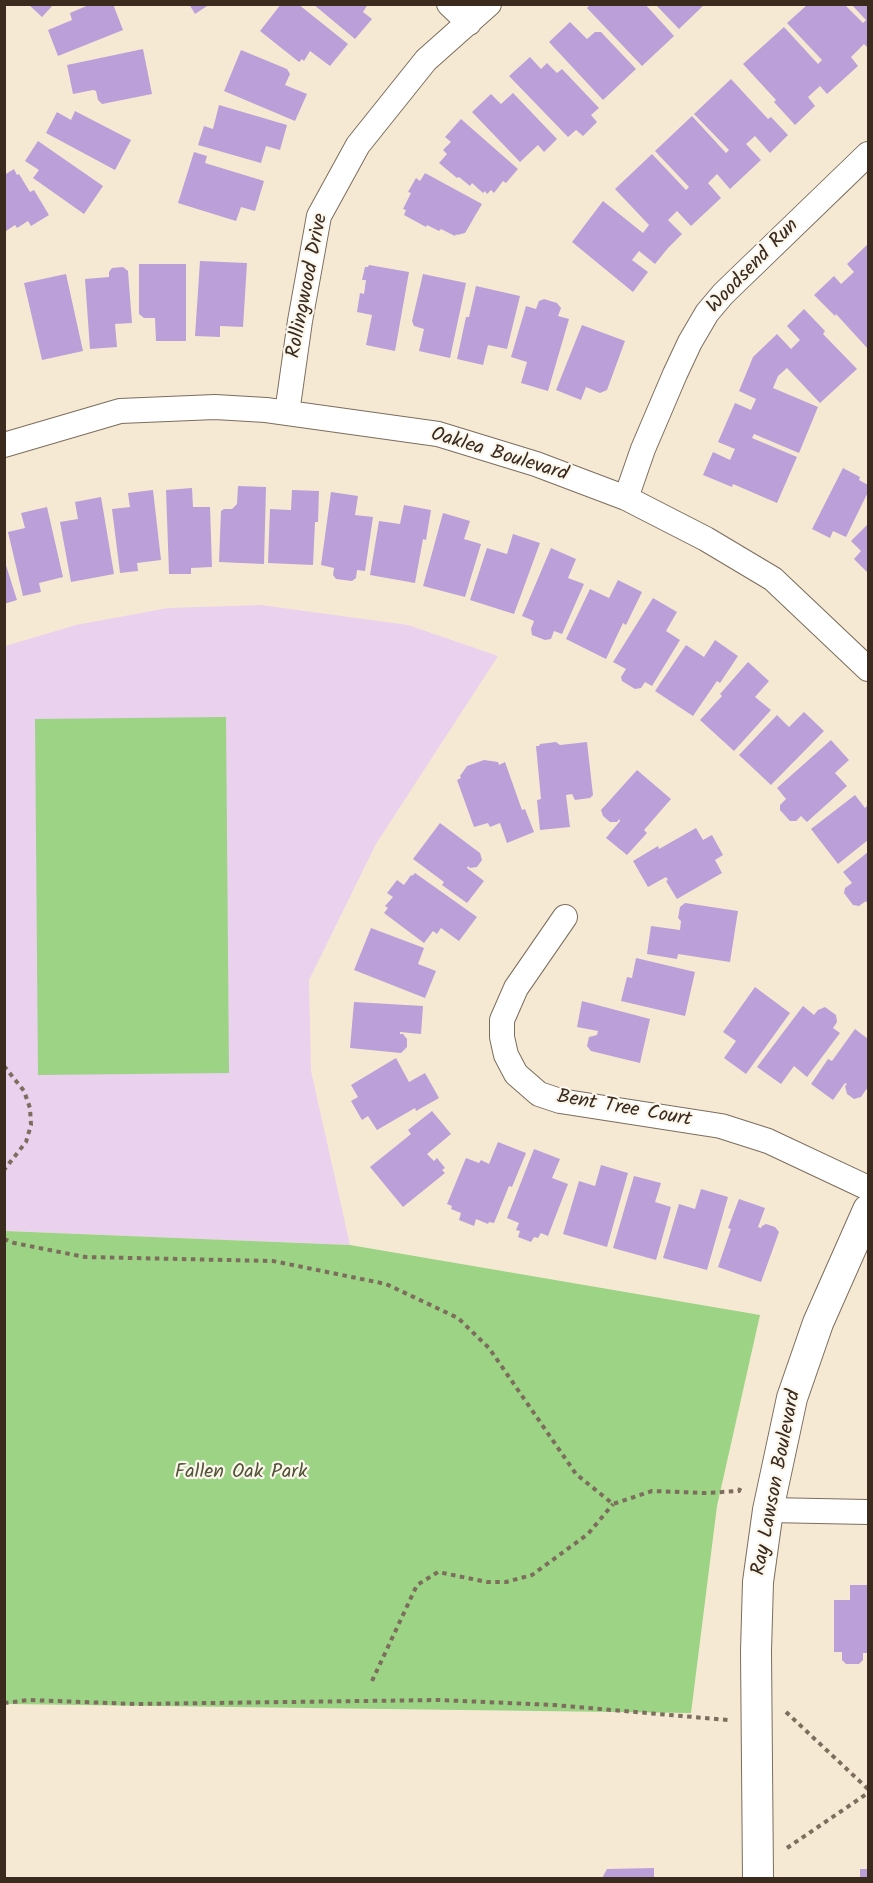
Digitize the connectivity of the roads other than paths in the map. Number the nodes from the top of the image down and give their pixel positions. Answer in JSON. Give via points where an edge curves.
{"nodes":[{"id":1,"x":449,"y":4,"type":"edge"},
{"id":2,"x":489,"y":4,"type":"edge"},
{"id":3,"x":469,"y":23,"type":"junction"},
{"id":4,"x":868,"y":154,"type":"edge"},
{"id":5,"x":287,"y":413,"type":"junction"},
{"id":6,"x":4,"y":446,"type":"edge"},
{"id":7,"x":626,"y":498,"type":"junction"},
{"id":8,"x":868,"y":669,"type":"edge"},
{"id":9,"x":565,"y":917,"type":"dead end"},
{"id":10,"x":868,"y":1188,"type":"edge"},
{"id":11,"x":868,"y":1210,"type":"edge"},
{"id":12,"x":768,"y":1510,"type":"junction"},
{"id":13,"x":868,"y":1512,"type":"edge"},
{"id":14,"x":758,"y":1873,"type":"edge"}],
"edges":[{"from":1,"to":3,"type":"street"},
{"from":2,"to":3,"type":"street","name":"Rollingwood Drive"},
{"from":3,"to":5,"type":"street","name":"Rollingwood Drive","via":[[426,60],[358,145],[319,216]]},
{"from":4,"to":7,"type":"street","name":"Woodsend Run","via":[[707,313],[675,374]]},
{"from":5,"to":6,"type":"street","name":"Oaklea Boulevard","via":[[215,407],[120,411]]},
{"from":5,"to":7,"type":"street","name":"Oaklea Boulevard","via":[[438,434],[536,464]]},
{"from":7,"to":8,"type":"street","name":"Oaklea Boulevard","via":[[773,579]]},
{"from":9,"to":10,"type":"street","name":"Bent Tree Court","via":[[516,988],[502,1020],[506,1055],[516,1074],[539,1094],[560,1101],[721,1126],[768,1140]]},
{"from":11,"to":12,"type":"street","name":"Ray Lawson Boulevard","via":[[818,1323],[792,1398]]},
{"from":12,"to":13,"type":"street"},
{"from":12,"to":14,"type":"street","name":"Ray Lawson Boulevard","via":[[758,1582],[755,1684]]}]}
